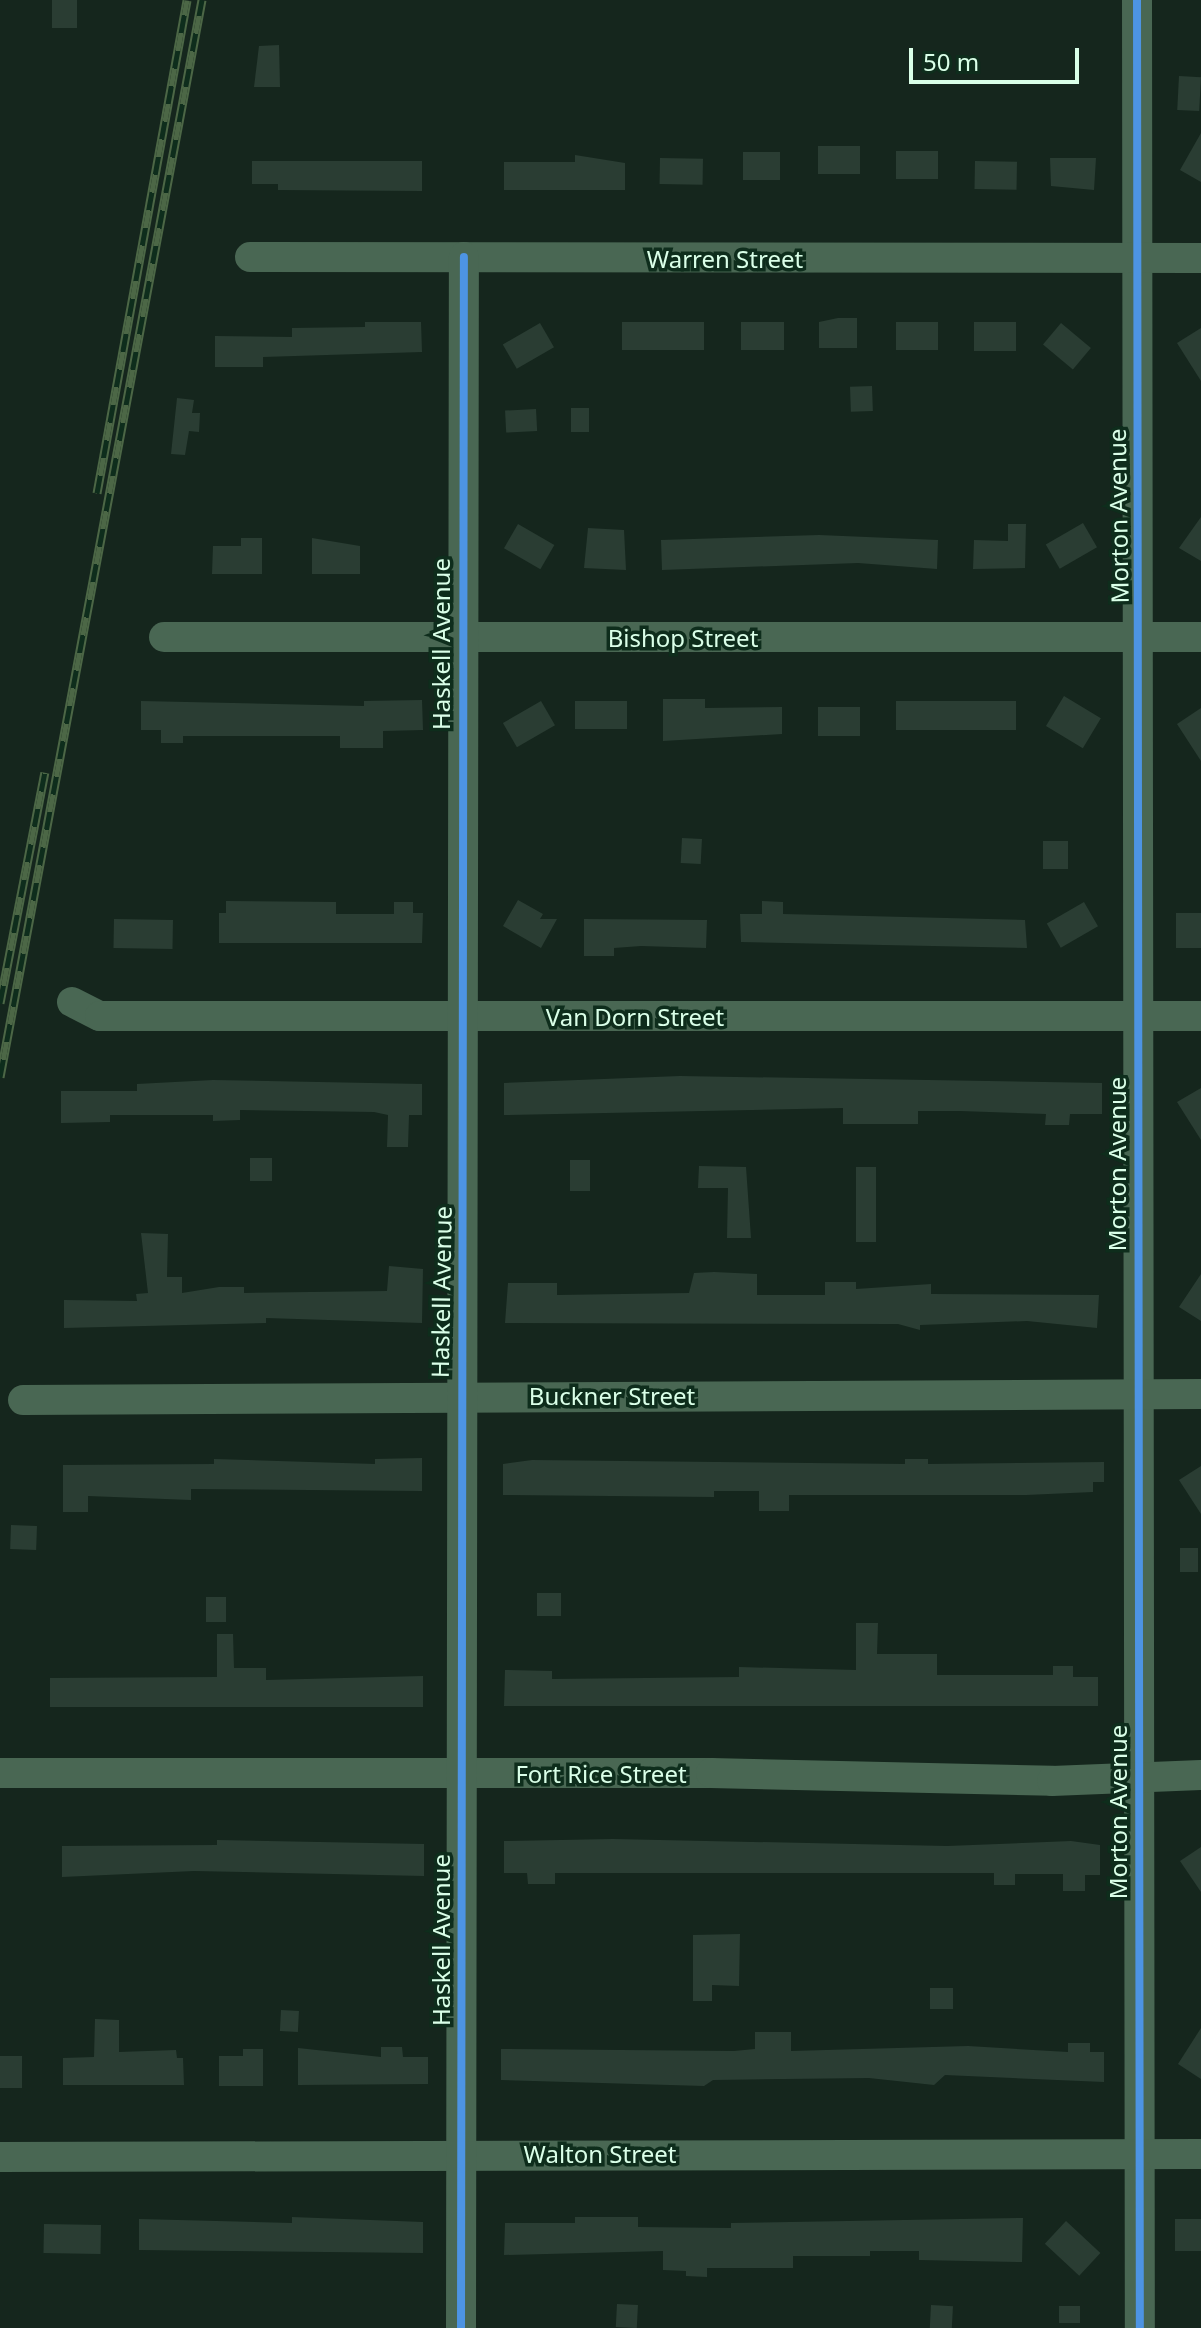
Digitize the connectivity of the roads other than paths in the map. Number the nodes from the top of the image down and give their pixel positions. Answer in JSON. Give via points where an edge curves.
{"nodes":[{"id":1,"x":1137,"y":0,"type":"edge"},
{"id":2,"x":250,"y":257,"type":"dead end"},
{"id":3,"x":464,"y":257,"type":"junction"},
{"id":4,"x":1201,"y":258,"type":"edge"},
{"id":5,"x":1135,"y":259,"type":"junction"},
{"id":6,"x":164,"y":637,"type":"dead end"},
{"id":7,"x":1139,"y":637,"type":"junction"},
{"id":8,"x":1201,"y":637,"type":"edge"},
{"id":9,"x":461,"y":639,"type":"junction"},
{"id":10,"x":72,"y":1002,"type":"dead end"},
{"id":11,"x":1201,"y":1016,"type":"edge"},
{"id":12,"x":1138,"y":1017,"type":"junction"},
{"id":13,"x":460,"y":1018,"type":"junction"},
{"id":14,"x":1137,"y":1394,"type":"junction"},
{"id":15,"x":1201,"y":1394,"type":"edge"},
{"id":16,"x":460,"y":1396,"type":"junction"},
{"id":17,"x":23,"y":1400,"type":"dead end"},
{"id":18,"x":0,"y":1773,"type":"edge"},
{"id":19,"x":462,"y":1775,"type":"junction"},
{"id":20,"x":1201,"y":1775,"type":"edge"},
{"id":21,"x":1138,"y":1780,"type":"junction"},
{"id":22,"x":459,"y":2153,"type":"junction"},
{"id":23,"x":1140,"y":2154,"type":"junction"},
{"id":24,"x":1201,"y":2154,"type":"edge"},
{"id":25,"x":0,"y":2157,"type":"edge"},
{"id":26,"x":461,"y":2328,"type":"edge"},
{"id":27,"x":1140,"y":2328,"type":"edge"}],
"edges":[{"from":1,"to":5,"type":"street","name":"Morton Avenue"},
{"from":2,"to":3,"type":"street","name":"Warren Street"},
{"from":3,"to":5,"type":"street","name":"Warren Street"},
{"from":3,"to":9,"type":"street","name":"Haskell Avenue"},
{"from":4,"to":5,"type":"street","name":"Warren Street"},
{"from":5,"to":7,"type":"street","name":"Morton Avenue"},
{"from":6,"to":9,"type":"street","name":"Bishop Street"},
{"from":7,"to":8,"type":"street","name":"Bishop Street"},
{"from":7,"to":9,"type":"street","name":"Bishop Street"},
{"from":7,"to":12,"type":"street","name":"Morton Avenue"},
{"from":9,"to":13,"type":"street","name":"Haskell Avenue"},
{"from":10,"to":13,"type":"street","name":"Van Dorn Street","via":[[100,1016]]},
{"from":11,"to":12,"type":"street","name":"Van Dorn Street"},
{"from":12,"to":13,"type":"street","name":"Van Dorn Street"},
{"from":12,"to":14,"type":"street","name":"Morton Avenue"},
{"from":13,"to":16,"type":"street","name":"Haskell Avenue"},
{"from":14,"to":15,"type":"street","name":"Buckner Street"},
{"from":14,"to":16,"type":"street","name":"Buckner Street"},
{"from":14,"to":21,"type":"street","name":"Morton Avenue"},
{"from":16,"to":17,"type":"street","name":"Buckner Street"},
{"from":16,"to":19,"type":"street","name":"Haskell Avenue"},
{"from":18,"to":19,"type":"street","name":"Fort Rice Street"},
{"from":19,"to":21,"type":"street","name":"Fort Rice Street"},
{"from":19,"to":22,"type":"street","name":"Haskell Avenue"},
{"from":20,"to":21,"type":"street","name":"Fort Rice Street"},
{"from":21,"to":23,"type":"street","name":"Morton Avenue"},
{"from":22,"to":23,"type":"street","name":"Walton Street"},
{"from":22,"to":25,"type":"street","name":"Walton Street"},
{"from":22,"to":26,"type":"street","name":"Haskell Avenue"},
{"from":23,"to":24,"type":"street","name":"Walton Street"},
{"from":23,"to":27,"type":"street","name":"Morton Avenue"}]}
